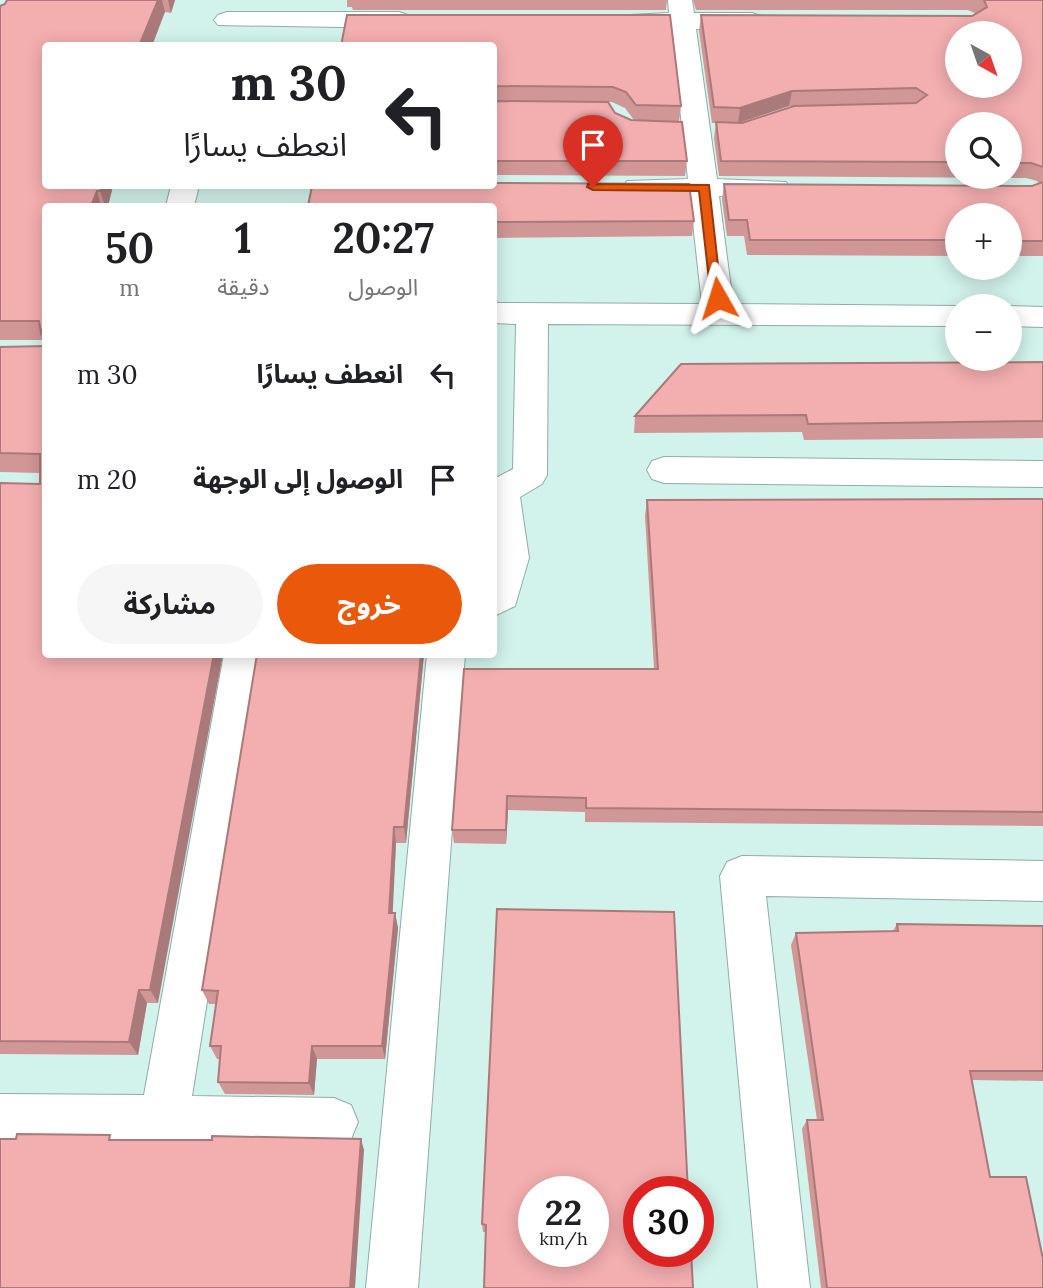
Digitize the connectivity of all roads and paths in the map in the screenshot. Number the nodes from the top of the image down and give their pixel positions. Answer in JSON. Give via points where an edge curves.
{"nodes":[{"id":1,"x":229,"y":10,"type":"edge"},
{"id":2,"x":682,"y":10,"type":"edge"},
{"id":3,"x":599,"y":21,"type":"edge"},
{"id":4,"x":778,"y":21,"type":"edge"},
{"id":5,"x":408,"y":22,"type":"edge"},
{"id":6,"x":221,"y":42,"type":"edge"},
{"id":7,"x":607,"y":187,"type":"edge"},
{"id":8,"x":705,"y":188,"type":"junction"},
{"id":9,"x":803,"y":188,"type":"edge"},
{"id":10,"x":497,"y":313,"type":"edge"},
{"id":11,"x":532,"y":314,"type":"junction"},
{"id":12,"x":719,"y":314,"type":"junction"},
{"id":13,"x":945,"y":316,"type":"edge"},
{"id":14,"x":1022,"y":316,"type":"edge"},
{"id":15,"x":1043,"y":317,"type":"edge"},
{"id":16,"x":664,"y":470,"type":"dead end"},
{"id":17,"x":1043,"y":474,"type":"edge"},
{"id":18,"x":497,"y":492,"type":"edge"},
{"id":19,"x":497,"y":599,"type":"edge"},
{"id":20,"x":242,"y":658,"type":"edge"},
{"id":21,"x":446,"y":658,"type":"edge"},
{"id":22,"x":1043,"y":881,"type":"edge"},
{"id":23,"x":0,"y":1118,"type":"edge"},
{"id":24,"x":164,"y":1120,"type":"junction"},
{"id":25,"x":334,"y":1122,"type":"dead end"},
{"id":26,"x":392,"y":1288,"type":"edge"},
{"id":27,"x":784,"y":1288,"type":"edge"}],
"edges":[{"from":1,"to":5,"type":"street"},
{"from":1,"to":6,"type":"street"},
{"from":2,"to":3,"type":"street"},
{"from":2,"to":4,"type":"street"},
{"from":2,"to":8,"type":"street"},
{"from":7,"to":8,"type":"street"},
{"from":8,"to":9,"type":"street"},
{"from":8,"to":12,"type":"street"},
{"from":10,"to":11,"type":"street"},
{"from":11,"to":12,"type":"street"},
{"from":11,"to":18,"type":"street","via":[[530,475]]},
{"from":12,"to":13,"type":"street"},
{"from":14,"to":15,"type":"street"},
{"from":16,"to":17,"type":"street"},
{"from":18,"to":19,"type":"street","via":[[511,558],[502,596]]},
{"from":20,"to":24,"type":"street"},
{"from":21,"to":26,"type":"street"},
{"from":22,"to":27,"type":"street","via":[[742,876]]},
{"from":23,"to":24,"type":"street"},
{"from":24,"to":25,"type":"street"}]}
